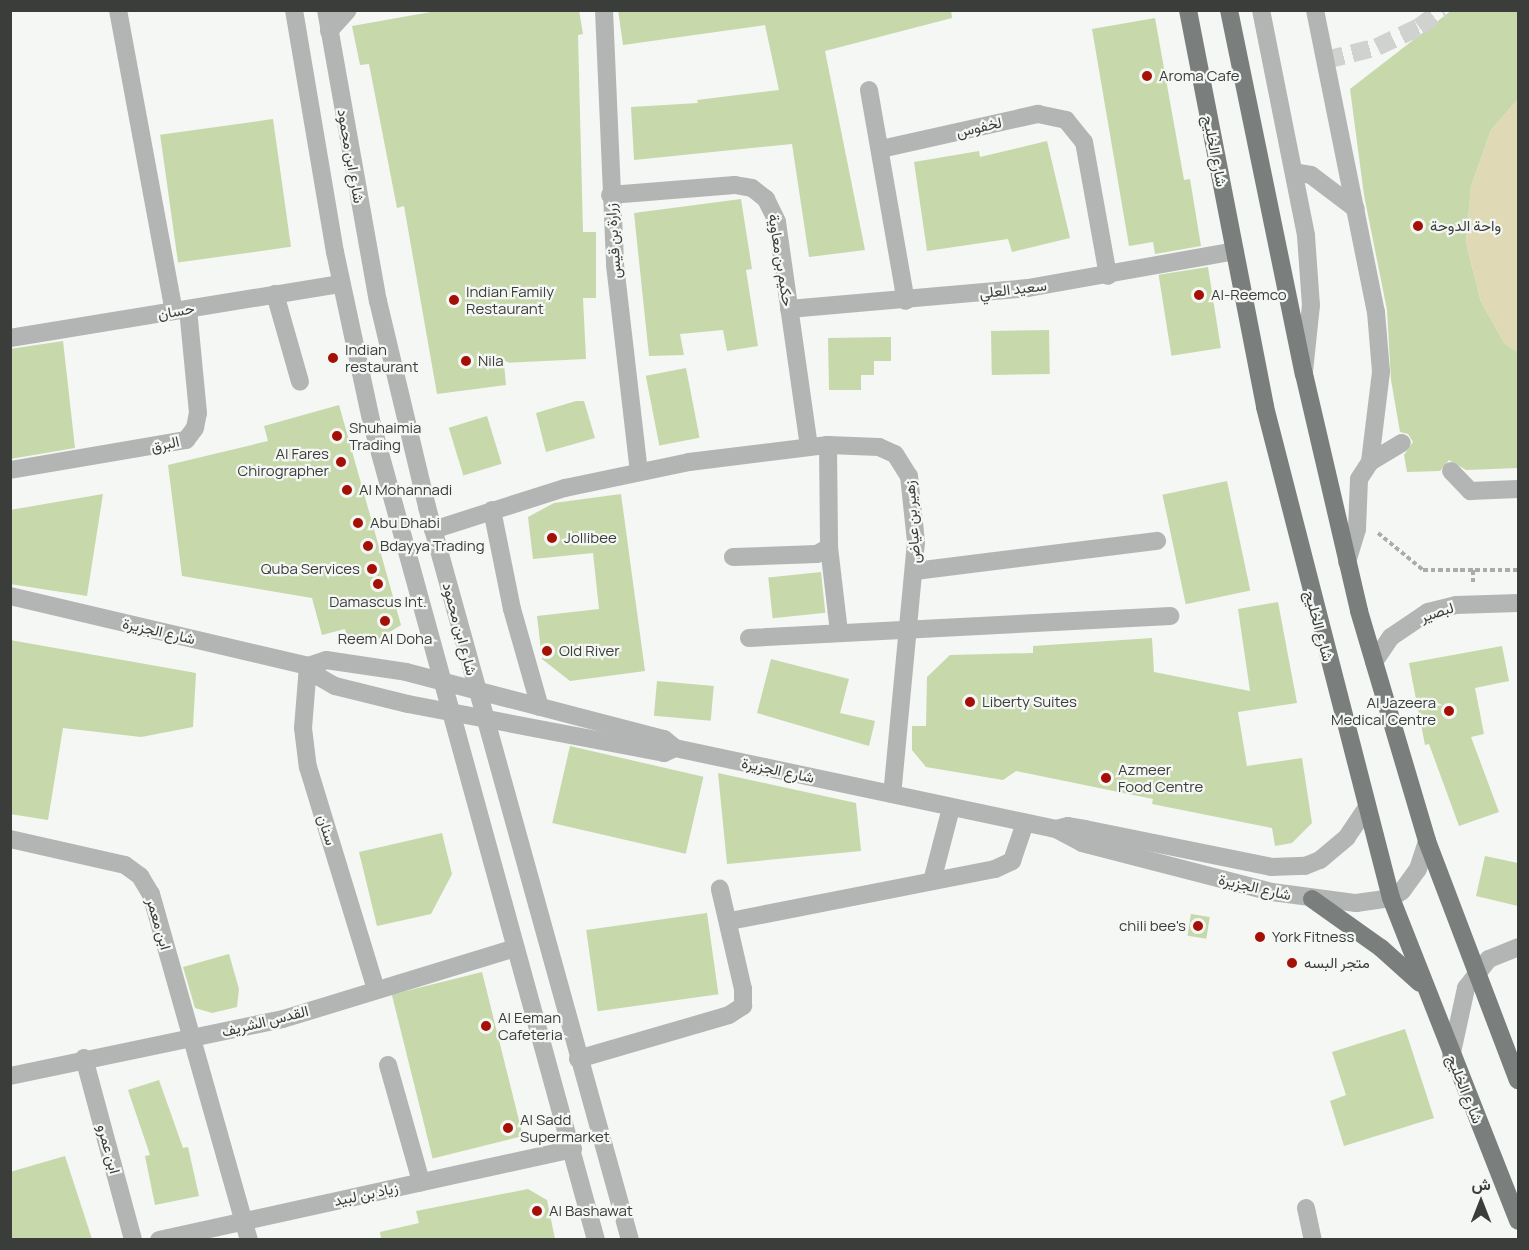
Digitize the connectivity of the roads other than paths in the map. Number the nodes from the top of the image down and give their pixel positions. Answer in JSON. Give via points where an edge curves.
{"nodes":[{"id":1,"x":118,"y":10,"type":"edge"},
{"id":2,"x":294,"y":10,"type":"edge"},
{"id":3,"x":326,"y":10,"type":"edge"},
{"id":4,"x":348,"y":10,"type":"edge"},
{"id":5,"x":604,"y":10,"type":"edge"},
{"id":6,"x":1188,"y":10,"type":"edge"},
{"id":7,"x":1229,"y":10,"type":"edge"},
{"id":8,"x":1261,"y":10,"type":"edge"},
{"id":9,"x":1315,"y":10,"type":"edge"},
{"id":10,"x":329,"y":31,"type":"junction"},
{"id":11,"x":869,"y":90,"type":"dead end"},
{"id":12,"x":881,"y":149,"type":"junction"},
{"id":13,"x":1350,"y":170,"type":"junction"},
{"id":14,"x":1294,"y":172,"type":"junction"},
{"id":15,"x":1316,"y":179,"type":"junction"},
{"id":16,"x":610,"y":195,"type":"junction"},
{"id":17,"x":1356,"y":209,"type":"junction"},
{"id":18,"x":1234,"y":251,"type":"junction"},
{"id":19,"x":1108,"y":276,"type":"junction"},
{"id":20,"x":341,"y":284,"type":"junction"},
{"id":21,"x":276,"y":294,"type":"junction"},
{"id":22,"x":906,"y":301,"type":"junction"},
{"id":23,"x":789,"y":309,"type":"junction"},
{"id":24,"x":181,"y":310,"type":"junction"},
{"id":25,"x":10,"y":338,"type":"edge"},
{"id":26,"x":1304,"y":374,"type":"junction"},
{"id":27,"x":300,"y":382,"type":"dead end"},
{"id":28,"x":1402,"y":443,"type":"dead end"},
{"id":29,"x":828,"y":446,"type":"junction"},
{"id":30,"x":809,"y":447,"type":"junction"},
{"id":31,"x":1370,"y":462,"type":"junction"},
{"id":32,"x":10,"y":470,"type":"edge"},
{"id":33,"x":639,"y":471,"type":"junction"},
{"id":34,"x":1451,"y":471,"type":"dead end"},
{"id":35,"x":1518,"y":489,"type":"edge"},
{"id":36,"x":492,"y":510,"type":"junction"},
{"id":37,"x":433,"y":530,"type":"junction"},
{"id":38,"x":1157,"y":541,"type":"dead end"},
{"id":39,"x":829,"y":547,"type":"junction"},
{"id":40,"x":733,"y":557,"type":"dead end"},
{"id":41,"x":1347,"y":562,"type":"junction"},
{"id":42,"x":915,"y":571,"type":"junction"},
{"id":43,"x":10,"y":596,"type":"edge"},
{"id":44,"x":1518,"y":603,"type":"edge"},
{"id":45,"x":1170,"y":616,"type":"dead end"},
{"id":46,"x":910,"y":630,"type":"junction"},
{"id":47,"x":839,"y":632,"type":"junction"},
{"id":48,"x":749,"y":638,"type":"dead end"},
{"id":49,"x":1374,"y":662,"type":"junction"},
{"id":50,"x":308,"y":666,"type":"junction"},
{"id":51,"x":440,"y":681,"type":"junction"},
{"id":52,"x":476,"y":690,"type":"junction"},
{"id":53,"x":540,"y":707,"type":"junction"},
{"id":54,"x":450,"y":712,"type":"junction"},
{"id":55,"x":486,"y":719,"type":"junction"},
{"id":56,"x":675,"y":748,"type":"junction"},
{"id":57,"x":892,"y":794,"type":"junction"},
{"id":58,"x":1367,"y":807,"type":"junction"},
{"id":59,"x":951,"y":808,"type":"junction"},
{"id":60,"x":1026,"y":823,"type":"junction"},
{"id":61,"x":1056,"y":829,"type":"junction"},
{"id":62,"x":10,"y":839,"type":"edge"},
{"id":63,"x":1427,"y":841,"type":"junction"},
{"id":64,"x":932,"y":881,"type":"junction"},
{"id":65,"x":720,"y":889,"type":"dead end"},
{"id":66,"x":1391,"y":898,"type":"junction"},
{"id":67,"x":1312,"y":899,"type":"junction"},
{"id":68,"x":730,"y":921,"type":"junction"},
{"id":69,"x":1518,"y":947,"type":"edge"},
{"id":70,"x":514,"y":948,"type":"junction"},
{"id":71,"x":1476,"y":971,"type":"junction"},
{"id":72,"x":1423,"y":986,"type":"junction"},
{"id":73,"x":376,"y":990,"type":"junction"},
{"id":74,"x":189,"y":1037,"type":"junction"},
{"id":75,"x":1451,"y":1057,"type":"junction"},
{"id":76,"x":84,"y":1058,"type":"junction"},
{"id":77,"x":578,"y":1059,"type":"junction"},
{"id":78,"x":388,"y":1065,"type":"dead end"},
{"id":79,"x":10,"y":1076,"type":"edge"},
{"id":80,"x":1518,"y":1080,"type":"edge"},
{"id":81,"x":573,"y":1149,"type":"junction"},
{"id":82,"x":421,"y":1182,"type":"junction"},
{"id":83,"x":1306,"y":1208,"type":"dead end"},
{"id":84,"x":243,"y":1221,"type":"junction"},
{"id":85,"x":1518,"y":1221,"type":"edge"},
{"id":86,"x":133,"y":1239,"type":"edge"},
{"id":87,"x":159,"y":1239,"type":"edge"},
{"id":88,"x":249,"y":1239,"type":"edge"},
{"id":89,"x":596,"y":1239,"type":"edge"},
{"id":90,"x":630,"y":1239,"type":"edge"},
{"id":91,"x":1313,"y":1239,"type":"edge"}],
"edges":[{"from":1,"to":24,"type":"street","name":"البرق"},
{"from":2,"to":20,"type":"street"},
{"from":3,"to":10,"type":"street","name":"شارع ابن محمود"},
{"from":4,"to":10,"type":"street"},
{"from":5,"to":16,"type":"street","name":"زرارة بن قيس"},
{"from":6,"to":18,"type":"main road","name":"شارع الخليج"},
{"from":7,"to":26,"type":"main road"},
{"from":8,"to":14,"type":"street"},
{"from":9,"to":13,"type":"street"},
{"from":10,"to":37,"type":"street","name":"شارع ابن محمود","via":[[378,301]]},
{"from":11,"to":12,"type":"street"},
{"from":12,"to":19,"type":"street","name":"لخفوس","via":[[1028,116],[1048,114],[1066,120],[1084,142]]},
{"from":12,"to":22,"type":"street"},
{"from":13,"to":15,"type":"street","via":[[1331,180]]},
{"from":13,"to":17,"type":"street"},
{"from":14,"to":15,"type":"street"},
{"from":14,"to":26,"type":"street","via":[[1310,270]]},
{"from":15,"to":17,"type":"street"},
{"from":16,"to":23,"type":"street","name":"حكيم بن معاوية","via":[[735,185],[760,193],[775,214]]},
{"from":16,"to":33,"type":"street","name":"زرارة بن قيس","via":[[621,333]]},
{"from":17,"to":31,"type":"street","via":[[1380,342],[1380,402]]},
{"from":18,"to":19,"type":"street","name":"سعيد العلي"},
{"from":18,"to":58,"type":"main road","name":"شارع الخليج","via":[[1286,498]]},
{"from":19,"to":22,"type":"street","name":"سعيد العلي"},
{"from":20,"to":21,"type":"street","name":"حسان"},
{"from":20,"to":51,"type":"street","via":[[374,434]]},
{"from":21,"to":24,"type":"street","name":"حسان"},
{"from":21,"to":27,"type":"street"},
{"from":22,"to":23,"type":"street","name":"سعيد العلي"},
{"from":23,"to":30,"type":"street","name":"حكيم بن معاوية"},
{"from":24,"to":25,"type":"street","name":"حسان"},
{"from":24,"to":32,"type":"street","name":"البرق","via":[[198,413],[195,428],[186,440]]},
{"from":26,"to":41,"type":"main road"},
{"from":28,"to":31,"type":"street"},
{"from":29,"to":30,"type":"street","name":"زهير بن عياض"},
{"from":29,"to":39,"type":"street"},
{"from":29,"to":42,"type":"street","name":"زهير بن عياض","via":[[879,447],[895,454],[906,468],[914,513]]},
{"from":30,"to":33,"type":"street","name":"زهير بن عياض"},
{"from":31,"to":41,"type":"street","via":[[1359,479],[1357,529]]},
{"from":33,"to":36,"type":"street"},
{"from":34,"to":35,"type":"street","via":[[1470,491]]},
{"from":36,"to":37,"type":"street"},
{"from":36,"to":53,"type":"street","via":[[512,609]]},
{"from":37,"to":52,"type":"street","name":"شارع ابن محمود"},
{"from":38,"to":42,"type":"street"},
{"from":39,"to":40,"type":"street","via":[[817,554]]},
{"from":39,"to":47,"type":"street"},
{"from":41,"to":49,"type":"main road"},
{"from":42,"to":46,"type":"street","name":"زهير بن عياض"},
{"from":43,"to":50,"type":"street","name":"شارع الجزيرة"},
{"from":44,"to":49,"type":"street","name":"لبصير","via":[[1456,605],[1428,612],[1391,637]]},
{"from":45,"to":46,"type":"street"},
{"from":46,"to":47,"type":"street"},
{"from":46,"to":57,"type":"street","name":"زهير بن عياض"},
{"from":47,"to":48,"type":"street"},
{"from":49,"to":63,"type":"main road"},
{"from":50,"to":51,"type":"street","name":"شارع الجزيرة","via":[[338,660]]},
{"from":50,"to":54,"type":"street","name":"شارع الجزيرة","via":[[335,686]]},
{"from":50,"to":73,"type":"street","name":"سنان","via":[[303,728],[308,767]]},
{"from":51,"to":52,"type":"street","name":"شارع الجزيرة"},
{"from":51,"to":54,"type":"street"},
{"from":52,"to":53,"type":"street","name":"شارع الجزيرة"},
{"from":52,"to":55,"type":"street","name":"شارع ابن محمود"},
{"from":53,"to":56,"type":"street","name":"شارع الجزيرة","via":[[664,739]]},
{"from":54,"to":55,"type":"street","name":"شارع الجزيرة"},
{"from":54,"to":70,"type":"street"},
{"from":55,"to":56,"type":"street","name":"شارع الجزيرة","via":[[663,753]]},
{"from":55,"to":77,"type":"street","name":"شارع ابن محمود"},
{"from":56,"to":57,"type":"street","name":"شارع الجزيرة"},
{"from":57,"to":59,"type":"street","name":"شارع الجزيرة"},
{"from":58,"to":61,"type":"street","name":"شارع الجزيرة","via":[[1334,851],[1305,866],[1288,868],[1068,826]]},
{"from":58,"to":66,"type":"main road","name":"شارع الخليج"},
{"from":59,"to":60,"type":"street","name":"شارع الجزيرة"},
{"from":59,"to":64,"type":"street"},
{"from":60,"to":61,"type":"street","name":"شارع الجزيرة"},
{"from":60,"to":64,"type":"street","via":[[1016,853],[1006,865]]},
{"from":61,"to":67,"type":"street","name":"شارع الجزيرة","via":[[1082,843]]},
{"from":62,"to":74,"type":"street","name":"ابن معمر","via":[[105,859],[125,865],[140,876],[152,894]]},
{"from":63,"to":66,"type":"street","via":[[1413,879]]},
{"from":63,"to":71,"type":"main road"},
{"from":64,"to":68,"type":"street"},
{"from":65,"to":68,"type":"street"},
{"from":66,"to":67,"type":"street","name":"شارع الجزيرة","via":[[1356,903]]},
{"from":66,"to":72,"type":"main road","name":"شارع الخليج"},
{"from":67,"to":72,"type":"main road","via":[[1381,948]]},
{"from":68,"to":77,"type":"street","via":[[743,1006]]},
{"from":69,"to":71,"type":"street","via":[[1489,959]]},
{"from":70,"to":73,"type":"street","name":"القدس الشريف"},
{"from":70,"to":81,"type":"street"},
{"from":71,"to":75,"type":"street","via":[[1461,1000]]},
{"from":71,"to":80,"type":"main road"},
{"from":72,"to":75,"type":"main road","name":"شارع الخليج"},
{"from":73,"to":74,"type":"street","name":"القدس الشريف","via":[[283,1019]]},
{"from":74,"to":76,"type":"street","name":"القدس الشريف"},
{"from":74,"to":84,"type":"street","name":"ابن معمر"},
{"from":75,"to":85,"type":"main road","name":"شارع الخليج"},
{"from":76,"to":79,"type":"street","name":"القدس الشريف"},
{"from":76,"to":86,"type":"street","name":"ابن عمرو"},
{"from":77,"to":90,"type":"street","name":"شارع ابن محمود"},
{"from":78,"to":82,"type":"street"},
{"from":81,"to":82,"type":"street","name":"زياد بن لبيد"},
{"from":81,"to":89,"type":"street"},
{"from":82,"to":84,"type":"street","name":"زياد بن لبيد"},
{"from":83,"to":91,"type":"street"},
{"from":84,"to":87,"type":"street","name":"زياد بن لبيد"},
{"from":84,"to":88,"type":"street","name":"ابن معمر"}]}
